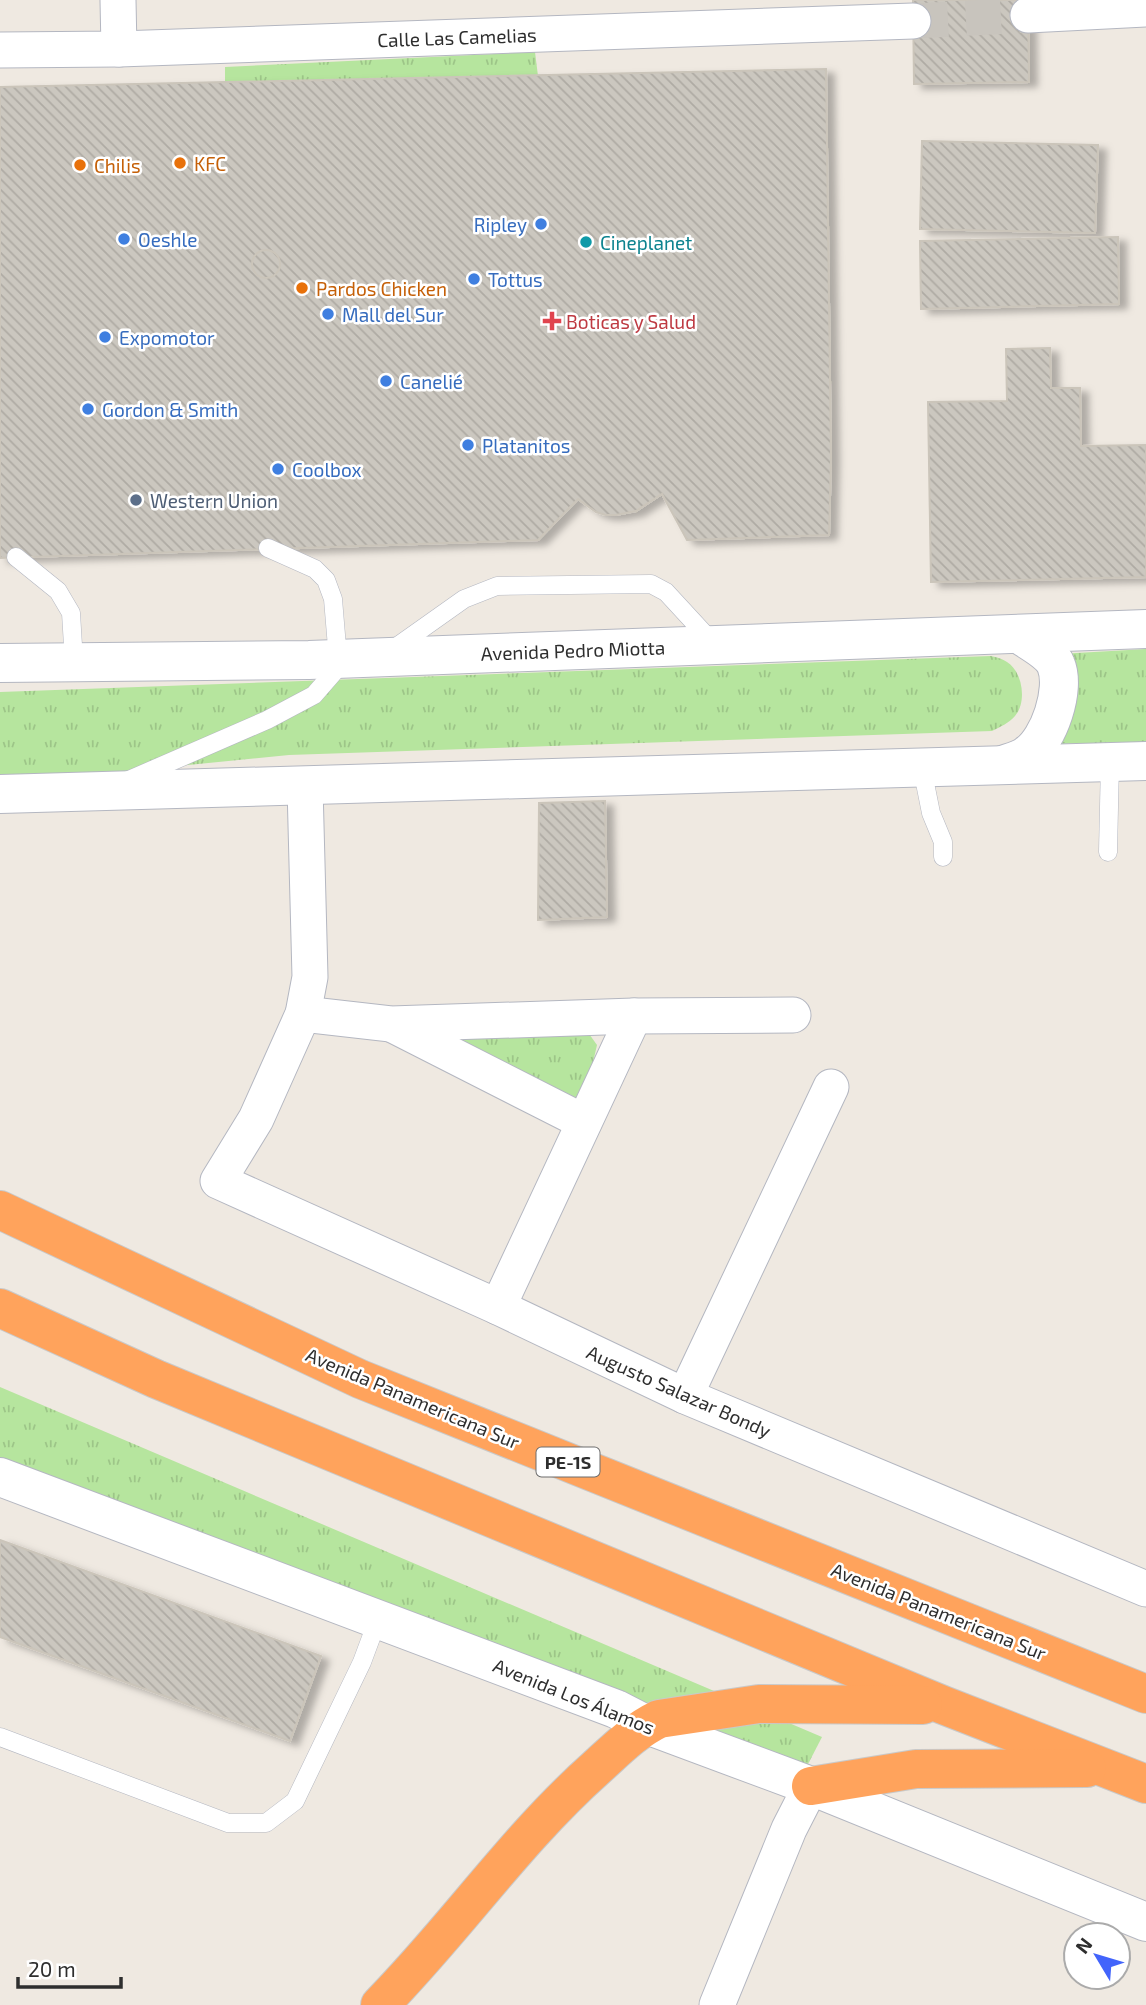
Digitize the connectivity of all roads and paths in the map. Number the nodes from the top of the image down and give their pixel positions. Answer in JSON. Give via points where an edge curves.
{"nodes":[{"id":1,"x":117,"y":0,"type":"edge"},
{"id":2,"x":1146,"y":9,"type":"edge"},
{"id":3,"x":860,"y":12,"type":"edge"},
{"id":4,"x":1028,"y":15,"type":"tunnel mouth"},
{"id":5,"x":914,"y":21,"type":"tunnel mouth"},
{"id":6,"x":119,"y":49,"type":"junction"},
{"id":7,"x":0,"y":50,"type":"edge"},
{"id":8,"x":268,"y":548,"type":"dead end"},
{"id":9,"x":16,"y":557,"type":"dead end"},
{"id":10,"x":1146,"y":629,"type":"edge"},
{"id":11,"x":1019,"y":634,"type":"junction"},
{"id":12,"x":716,"y":645,"type":"junction"},
{"id":13,"x":383,"y":657,"type":"junction"},
{"id":14,"x":338,"y":659,"type":"junction"},
{"id":15,"x":74,"y":662,"type":"junction"},
{"id":16,"x":0,"y":663,"type":"edge"},
{"id":17,"x":1128,"y":761,"type":"edge"},
{"id":18,"x":1003,"y":765,"type":"junction"},
{"id":19,"x":922,"y":768,"type":"junction"},
{"id":20,"x":304,"y":787,"type":"junction"},
{"id":21,"x":100,"y":792,"type":"junction"},
{"id":22,"x":0,"y":794,"type":"edge"},
{"id":23,"x":1108,"y":852,"type":"dead end"},
{"id":24,"x":943,"y":857,"type":"dead end"},
{"id":25,"x":303,"y":1014,"type":"junction"},
{"id":26,"x":793,"y":1015,"type":"dead end"},
{"id":27,"x":634,"y":1016,"type":"junction"},
{"id":28,"x":391,"y":1024,"type":"junction"},
{"id":29,"x":831,"y":1087,"type":"dead end"},
{"id":30,"x":584,"y":1122,"type":"junction"},
{"id":31,"x":0,"y":1210,"type":"edge"},
{"id":32,"x":498,"y":1307,"type":"junction"},
{"id":33,"x":0,"y":1308,"type":"edge"},
{"id":34,"x":685,"y":1396,"type":"junction"},
{"id":35,"x":0,"y":1477,"type":"edge"},
{"id":36,"x":1146,"y":1589,"type":"edge"},
{"id":37,"x":379,"y":1619,"type":"junction"},
{"id":38,"x":1146,"y":1694,"type":"edge"},
{"id":39,"x":943,"y":1705,"type":"junction"},
{"id":40,"x":647,"y":1725,"type":"junction"},
{"id":41,"x":0,"y":1737,"type":"edge"},
{"id":42,"x":1106,"y":1768,"type":"junction"},
{"id":43,"x":1146,"y":1784,"type":"edge"},
{"id":44,"x":811,"y":1786,"type":"junction"},
{"id":45,"x":1146,"y":1922,"type":"edge"},
{"id":46,"x":380,"y":2005,"type":"edge"},
{"id":47,"x":718,"y":2005,"type":"edge"}],
"edges":[{"from":1,"to":6,"type":"street"},
{"from":2,"to":4,"type":"street"},
{"from":3,"to":5,"type":"street","name":"Calle Las Camelias"},
{"from":3,"to":6,"type":"street","name":"Calle Las Camelias"},
{"from":6,"to":7,"type":"street","name":"Calle Las Camelias"},
{"from":8,"to":14,"type":"lane","via":[[315,569],[326,580],[333,599]]},
{"from":9,"to":15,"type":"lane","via":[[58,591],[71,613]]},
{"from":10,"to":11,"type":"main road","name":"Avenida Pedro Miotta"},
{"from":11,"to":12,"type":"main road","name":"Avenida Pedro Miotta"},
{"from":11,"to":18,"type":"main road","via":[[1056,663],[1060,680],[1057,707],[1030,754]]},
{"from":12,"to":13,"type":"main road","name":"Avenida Pedro Miotta"},
{"from":12,"to":13,"type":"lane","via":[[666,592],[651,584],[497,586],[464,599]]},
{"from":13,"to":14,"type":"main road","name":"Avenida Pedro Miotta"},
{"from":14,"to":15,"type":"main road","name":"Avenida Pedro Miotta"},
{"from":14,"to":21,"type":"lane","via":[[334,672],[314,695]]},
{"from":15,"to":16,"type":"main road","name":"Avenida Pedro Miotta"},
{"from":17,"to":18,"type":"main road"},
{"from":17,"to":23,"type":"lane"},
{"from":18,"to":19,"type":"main road"},
{"from":19,"to":20,"type":"main road"},
{"from":19,"to":24,"type":"lane"},
{"from":20,"to":21,"type":"main road"},
{"from":20,"to":25,"type":"street","via":[[310,977]]},
{"from":21,"to":22,"type":"main road"},
{"from":25,"to":28,"type":"street"},
{"from":25,"to":32,"type":"street","name":"Augusto Salazar Bondy","via":[[256,1119],[218,1181]]},
{"from":26,"to":27,"type":"street"},
{"from":27,"to":28,"type":"street"},
{"from":27,"to":30,"type":"street"},
{"from":28,"to":30,"type":"street"},
{"from":29,"to":34,"type":"street"},
{"from":30,"to":32,"type":"street"},
{"from":31,"to":38,"type":"highway","name":"Avenida Panamericana Sur","number":"PE-1S","via":[[360,1378]]},
{"from":32,"to":34,"type":"street","name":"Augusto Salazar Bondy"},
{"from":33,"to":39,"type":"highway","via":[[156,1379]]},
{"from":34,"to":36,"type":"street","name":"Augusto Salazar Bondy"},
{"from":35,"to":37,"type":"main road","name":"Avenida Los Álamos"},
{"from":37,"to":40,"type":"main road","name":"Avenida Los Álamos"},
{"from":37,"to":41,"type":"lane","via":[[295,1801],[266,1823],[228,1823]]},
{"from":39,"to":40,"type":"highway","via":[[759,1704],[659,1719]]},
{"from":39,"to":42,"type":"highway"},
{"from":40,"to":44,"type":"main road","name":"Avenida Los Álamos"},
{"from":40,"to":46,"type":"highway","via":[[568,1793]]},
{"from":42,"to":43,"type":"highway"},
{"from":42,"to":44,"type":"highway","via":[[916,1769]]},
{"from":44,"to":45,"type":"main road","name":"Avenida Los Álamos"},
{"from":44,"to":47,"type":"street"}]}
